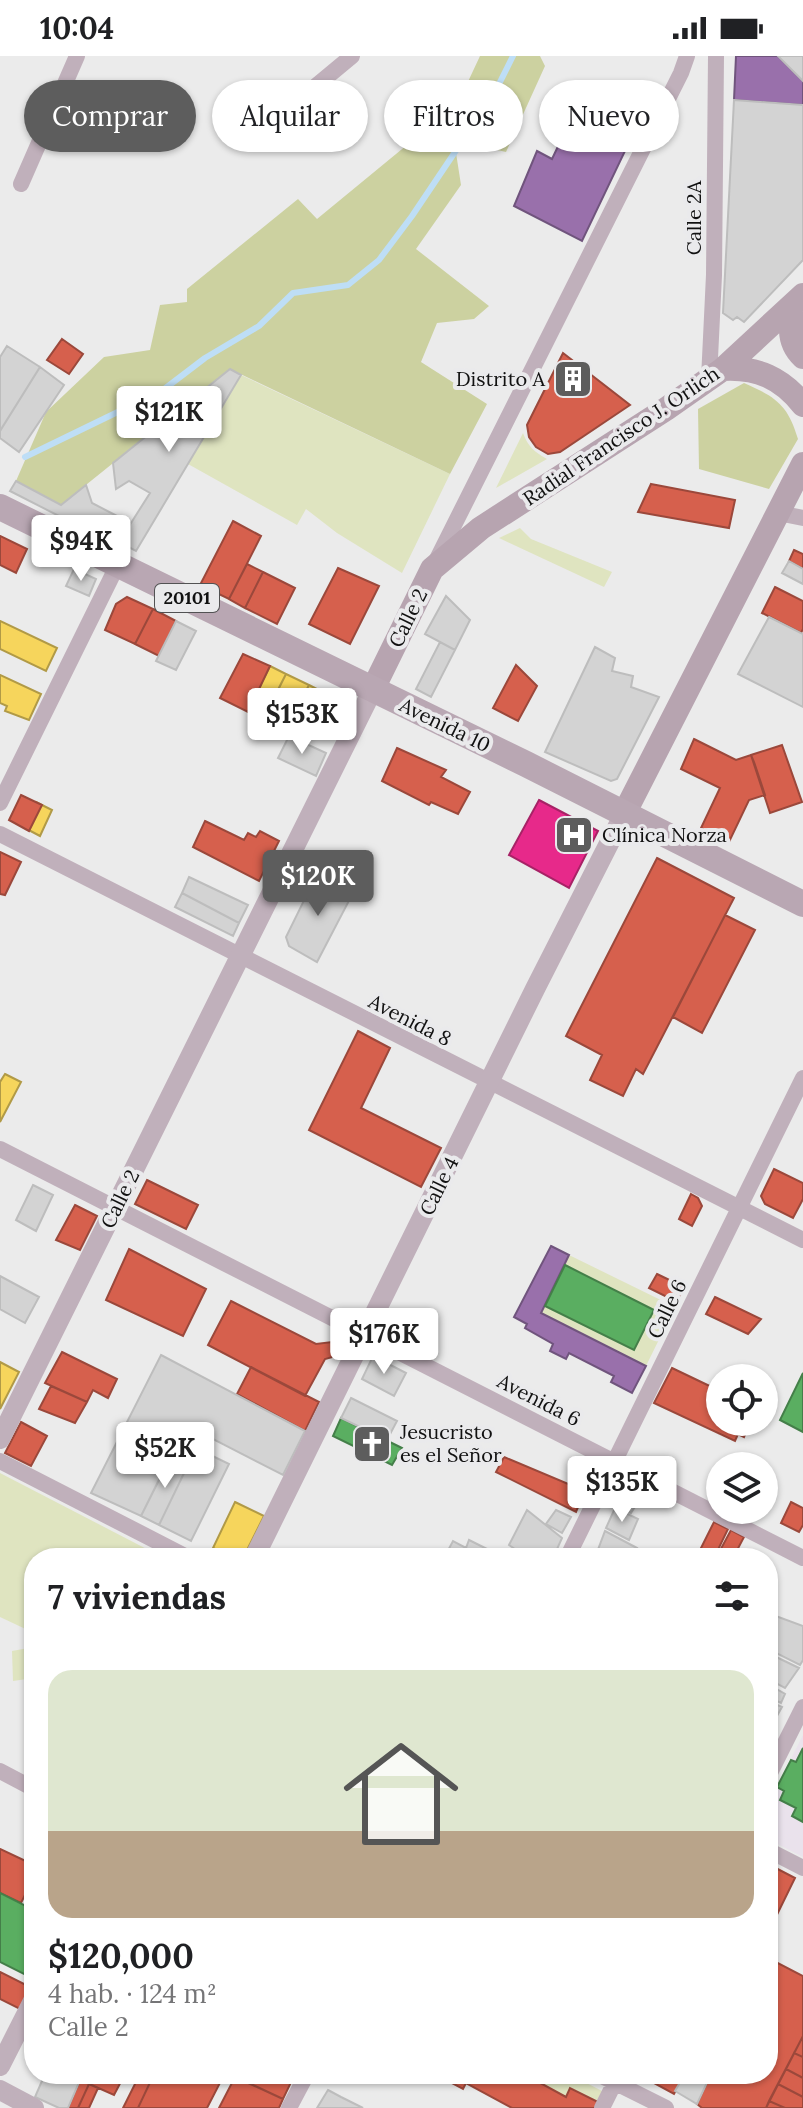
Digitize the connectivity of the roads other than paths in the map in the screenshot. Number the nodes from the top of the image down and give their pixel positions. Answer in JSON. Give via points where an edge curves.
{"nodes":[{"id":1,"x":77,"y":56,"type":"edge"},
{"id":2,"x":687,"y":56,"type":"edge"},
{"id":3,"x":716,"y":56,"type":"edge"},
{"id":4,"x":348,"y":57,"type":"edge"},
{"id":5,"x":681,"y":73,"type":"junction"},
{"id":6,"x":66,"y":80,"type":"edge"},
{"id":7,"x":321,"y":80,"type":"edge"},
{"id":8,"x":715,"y":83,"type":"junction"},
{"id":9,"x":35,"y":152,"type":"edge"},
{"id":10,"x":21,"y":184,"type":"dead end"},
{"id":11,"x":800,"y":298,"type":"edge"},
{"id":12,"x":803,"y":357,"type":"edge"},
{"id":13,"x":716,"y":374,"type":"junction"},
{"id":14,"x":803,"y":405,"type":"edge"},
{"id":15,"x":803,"y":464,"type":"edge"},
{"id":16,"x":0,"y":507,"type":"edge"},
{"id":17,"x":778,"y":513,"type":"junction"},
{"id":18,"x":803,"y":518,"type":"edge"},
{"id":19,"x":118,"y":564,"type":"junction"},
{"id":20,"x":432,"y":569,"type":"junction"},
{"id":21,"x":373,"y":689,"type":"junction"},
{"id":22,"x":0,"y":803,"type":"edge"},
{"id":23,"x":624,"y":814,"type":"junction"},
{"id":24,"x":0,"y":834,"type":"edge"},
{"id":25,"x":803,"y":904,"type":"edge"},
{"id":26,"x":241,"y":957,"type":"junction"},
{"id":27,"x":803,"y":1078,"type":"edge"},
{"id":28,"x":490,"y":1082,"type":"junction"},
{"id":29,"x":0,"y":1149,"type":"edge"},
{"id":30,"x":115,"y":1207,"type":"junction"},
{"id":31,"x":739,"y":1208,"type":"junction"},
{"id":32,"x":803,"y":1240,"type":"edge"},
{"id":33,"x":365,"y":1334,"type":"junction"},
{"id":34,"x":0,"y":1439,"type":"edge"},
{"id":35,"x":0,"y":1461,"type":"edge"},
{"id":36,"x":615,"y":1461,"type":"junction"},
{"id":37,"x":170,"y":1548,"type":"edge"},
{"id":38,"x":259,"y":1548,"type":"edge"},
{"id":39,"x":572,"y":1548,"type":"edge"},
{"id":40,"x":803,"y":1558,"type":"edge"},
{"id":41,"x":803,"y":1707,"type":"edge"},
{"id":42,"x":778,"y":1757,"type":"edge"},
{"id":43,"x":0,"y":1771,"type":"edge"},
{"id":44,"x":24,"y":1784,"type":"edge"},
{"id":45,"x":778,"y":1855,"type":"edge"},
{"id":46,"x":803,"y":1868,"type":"edge"},
{"id":47,"x":24,"y":2019,"type":"edge"},
{"id":48,"x":0,"y":2066,"type":"edge"},
{"id":49,"x":302,"y":2084,"type":"edge"},
{"id":50,"x":614,"y":2084,"type":"edge"},
{"id":51,"x":627,"y":2084,"type":"edge"},
{"id":52,"x":0,"y":2090,"type":"edge"},
{"id":53,"x":34,"y":2108,"type":"edge"},
{"id":54,"x":289,"y":2108,"type":"edge"},
{"id":55,"x":602,"y":2108,"type":"edge"},
{"id":56,"x":666,"y":2108,"type":"edge"}],
"edges":[{"from":1,"to":6,"type":"street"},
{"from":2,"to":5,"type":"street","name":"Calle 2"},
{"from":3,"to":8,"type":"street","name":"Calle 2A"},
{"from":4,"to":7,"type":"street"},
{"from":5,"to":8,"type":"street","via":[[689,64],[702,64]]},
{"from":5,"to":20,"type":"street","name":"Calle 2"},
{"from":8,"to":13,"type":"street","name":"Calle 2A"},
{"from":9,"to":10,"type":"street"},
{"from":11,"to":12,"type":"main road","via":[[790,329]]},
{"from":11,"to":13,"type":"main road","name":"Radial Francisco J. Orlich"},
{"from":13,"to":14,"type":"main road","via":[[742,368],[762,374],[786,387]]},
{"from":13,"to":20,"type":"main road","name":"Radial Francisco J. Orlich","via":[[481,528]]},
{"from":15,"to":17,"type":"main road"},
{"from":16,"to":19,"type":"main road","name":"Avenida 10","number":"20101"},
{"from":17,"to":18,"type":"street"},
{"from":17,"to":23,"type":"main road"},
{"from":19,"to":21,"type":"main road","name":"Avenida 10","number":"20101"},
{"from":19,"to":22,"type":"street"},
{"from":20,"to":21,"type":"main road","name":"Calle 2"},
{"from":21,"to":23,"type":"main road","name":"Avenida 10","number":"20101"},
{"from":21,"to":26,"type":"street","name":"Calle 2"},
{"from":23,"to":25,"type":"main road","name":"Avenida 10","number":"20101"},
{"from":23,"to":28,"type":"street","name":"Calle 4"},
{"from":24,"to":26,"type":"street","name":"Avenida 8"},
{"from":26,"to":28,"type":"street","name":"Avenida 8"},
{"from":26,"to":30,"type":"street","name":"Calle 2"},
{"from":27,"to":31,"type":"street","name":"Calle 6"},
{"from":28,"to":31,"type":"street","name":"Avenida 8"},
{"from":28,"to":33,"type":"street","name":"Calle 4"},
{"from":29,"to":30,"type":"street","name":"Avenida 6"},
{"from":30,"to":33,"type":"street","name":"Avenida 6"},
{"from":30,"to":34,"type":"street","name":"Calle 2"},
{"from":31,"to":32,"type":"street","name":"Avenida 8"},
{"from":31,"to":36,"type":"street","name":"Calle 6"},
{"from":33,"to":36,"type":"street","name":"Avenida 6"},
{"from":33,"to":38,"type":"street","name":"Calle 4"},
{"from":35,"to":37,"type":"street"},
{"from":36,"to":39,"type":"street","name":"Calle 6"},
{"from":36,"to":40,"type":"street","name":"Avenida 6"},
{"from":41,"to":42,"type":"street"},
{"from":43,"to":44,"type":"street"},
{"from":45,"to":46,"type":"street"},
{"from":47,"to":48,"type":"street"},
{"from":49,"to":54,"type":"street"},
{"from":50,"to":55,"type":"street"},
{"from":51,"to":56,"type":"street"},
{"from":52,"to":53,"type":"street"}]}
